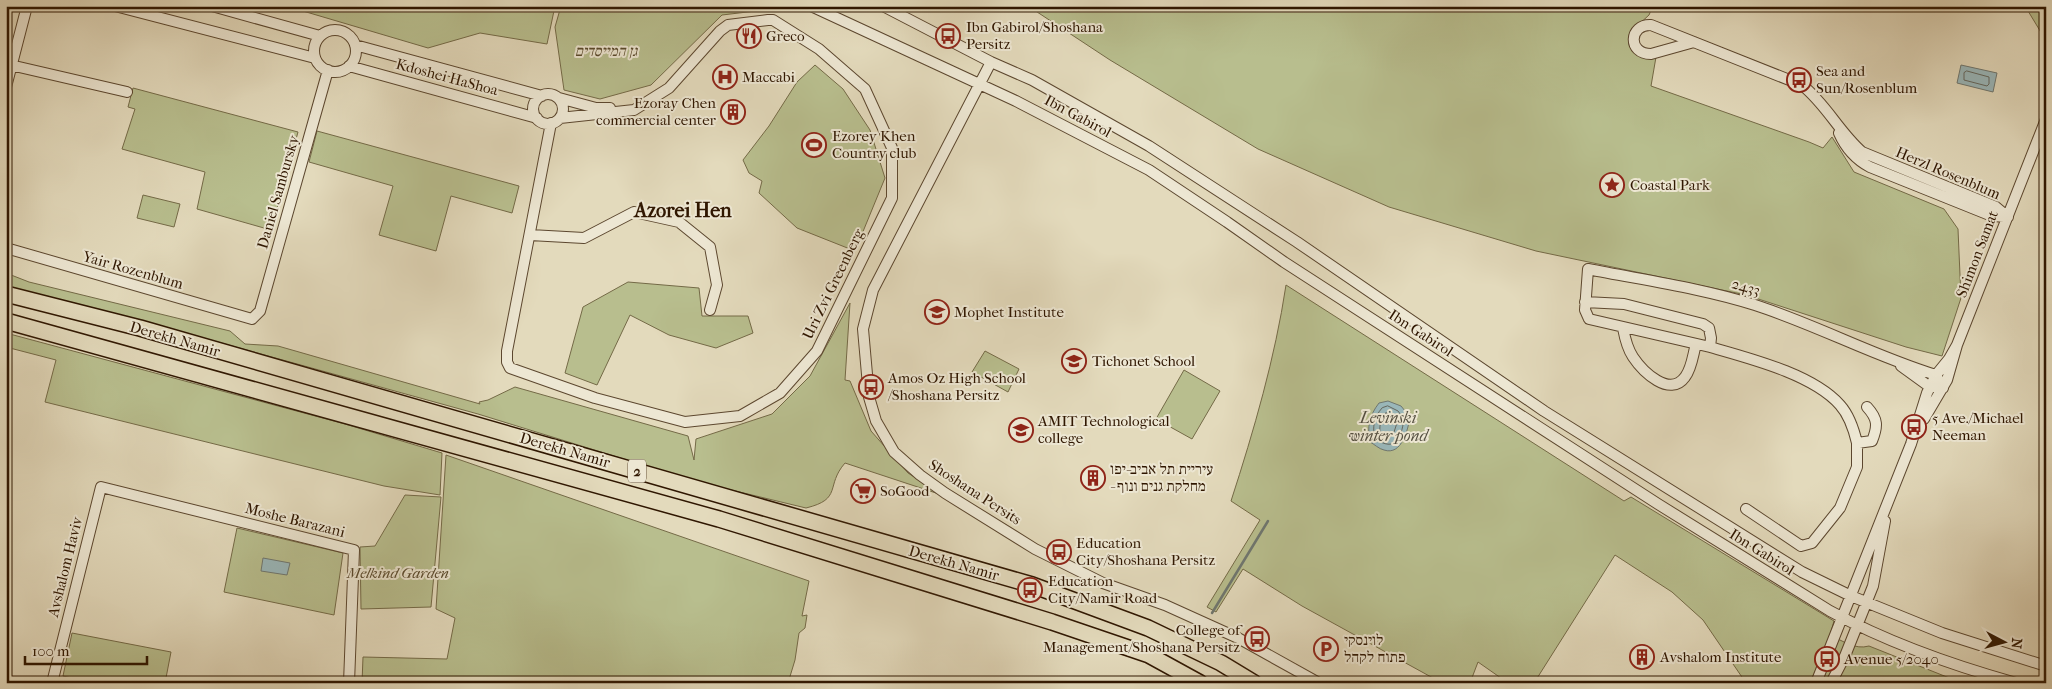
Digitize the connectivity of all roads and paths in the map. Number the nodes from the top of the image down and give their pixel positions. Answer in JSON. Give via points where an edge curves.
{"nodes":[{"id":1,"x":27,"y":6,"type":"edge"},
{"id":2,"x":115,"y":6,"type":"edge"},
{"id":3,"x":212,"y":6,"type":"edge"},
{"id":4,"x":811,"y":6,"type":"edge"},
{"id":5,"x":883,"y":6,"type":"edge"},
{"id":6,"x":320,"y":36,"type":"junction"},
{"id":7,"x":1694,"y":42,"type":"junction"},
{"id":8,"x":355,"y":45,"type":"junction"},
{"id":9,"x":315,"y":58,"type":"junction"},
{"id":10,"x":991,"y":62,"type":"junction"},
{"id":11,"x":9,"y":65,"type":"edge"},
{"id":12,"x":349,"y":66,"type":"junction"},
{"id":13,"x":328,"y":70,"type":"junction"},
{"id":14,"x":980,"y":84,"type":"junction"},
{"id":15,"x":6,"y":87,"type":"edge"},
{"id":16,"x":127,"y":92,"type":"dead end"},
{"id":17,"x":542,"y":96,"type":"junction"},
{"id":18,"x":559,"y":98,"type":"junction"},
{"id":19,"x":634,"y":110,"type":"junction"},
{"id":20,"x":537,"y":118,"type":"junction"},
{"id":21,"x":2046,"y":119,"type":"edge"},
{"id":22,"x":556,"y":121,"type":"junction"},
{"id":23,"x":2008,"y":216,"type":"junction"},
{"id":24,"x":530,"y":235,"type":"junction"},
{"id":25,"x":6,"y":248,"type":"edge"},
{"id":26,"x":6,"y":294,"type":"edge"},
{"id":27,"x":1585,"y":302,"type":"junction"},
{"id":28,"x":710,"y":310,"type":"dead end"},
{"id":29,"x":252,"y":318,"type":"joint"},
{"id":30,"x":6,"y":321,"type":"edge"},
{"id":31,"x":1623,"y":328,"type":"junction"},
{"id":32,"x":1696,"y":344,"type":"junction"},
{"id":33,"x":1957,"y":345,"type":"junction"},
{"id":34,"x":1710,"y":347,"type":"junction"},
{"id":35,"x":1889,"y":358,"type":"junction"},
{"id":36,"x":1936,"y":375,"type":"junction"},
{"id":37,"x":1930,"y":387,"type":"junction"},
{"id":38,"x":1943,"y":388,"type":"junction"},
{"id":39,"x":1867,"y":407,"type":"dead end"},
{"id":40,"x":1857,"y":443,"type":"junction"},
{"id":41,"x":1911,"y":444,"type":"junction"},
{"id":42,"x":101,"y":487,"type":"joint"},
{"id":43,"x":1891,"y":493,"type":"junction"},
{"id":44,"x":1746,"y":509,"type":"dead end"},
{"id":45,"x":1851,"y":596,"type":"junction"},
{"id":46,"x":1867,"y":603,"type":"junction"},
{"id":47,"x":1842,"y":618,"type":"junction"},
{"id":48,"x":1858,"y":625,"type":"junction"},
{"id":49,"x":2046,"y":666,"type":"edge"},
{"id":50,"x":52,"y":683,"type":"edge"},
{"id":51,"x":349,"y":683,"type":"edge"},
{"id":52,"x":1200,"y":683,"type":"edge"},
{"id":53,"x":1254,"y":683,"type":"edge"},
{"id":54,"x":1319,"y":683,"type":"edge"},
{"id":55,"x":1816,"y":683,"type":"edge"},
{"id":56,"x":1831,"y":683,"type":"edge"},
{"id":57,"x":2016,"y":683,"type":"edge"}],
"edges":[{"from":1,"to":11,"type":"street"},
{"from":2,"to":9,"type":"street"},
{"from":3,"to":6,"type":"street"},
{"from":4,"to":14,"type":"street","name":"Ibn Gabirol"},
{"from":5,"to":10,"type":"street","name":"Ibn Gabirol"},
{"from":6,"to":8,"type":"street","via":[[340,31],[347,34]]},
{"from":6,"to":9,"type":"street","via":[[314,46]]},
{"from":7,"to":7,"type":"street","name":"Herzl Rosenblum","via":[[1647,25],[1636,32],[1634,40],[1637,48],[1645,54]]},
{"from":7,"to":23,"type":"street","name":"Herzl Rosenblum","via":[[1802,85],[1820,101],[1862,152],[1996,207]]},
{"from":8,"to":12,"type":"street"},
{"from":8,"to":17,"type":"street","name":"Kdoshei HaShoa"},
{"from":9,"to":13,"type":"street"},
{"from":10,"to":14,"type":"street","name":"Shoshana Persits"},
{"from":10,"to":45,"type":"street","name":"Ibn Gabirol","via":[[1032,80],[1149,146],[1544,410],[1802,572]]},
{"from":11,"to":15,"type":"street"},
{"from":11,"to":16,"type":"street"},
{"from":12,"to":13,"type":"street","via":[[339,71]]},
{"from":12,"to":20,"type":"street","name":"Kdoshei HaShoa"},
{"from":13,"to":29,"type":"street","name":"Daniel Sambursky","via":[[260,311]]},
{"from":14,"to":47,"type":"street","name":"Ibn Gabirol","via":[[1149,170],[1566,445]]},
{"from":14,"to":54,"type":"street","name":"Shoshana Persits","via":[[873,290],[863,329],[869,397],[876,421],[894,452],[920,475],[1035,548],[1103,583],[1165,605],[1238,638]]},
{"from":17,"to":18,"type":"street","via":[[550,94]]},
{"from":17,"to":20,"type":"street","via":[[534,106]]},
{"from":18,"to":19,"type":"street","via":[[596,108]]},
{"from":18,"to":22,"type":"street","via":[[563,110]]},
{"from":19,"to":22,"type":"street","name":"Uri Zvi Greenberg"},
{"from":19,"to":24,"type":"street","name":"Uri Zvi Greenberg","via":[[668,88],[728,25],[773,20],[819,49],[865,89],[892,148],[892,198],[817,351],[780,393],[740,416],[685,422],[595,398],[510,368],[508,351]]},
{"from":20,"to":22,"type":"street","via":[[543,123]]},
{"from":21,"to":23,"type":"street","name":"Shimon Samat"},
{"from":22,"to":24,"type":"street","name":"Uri Zvi Greenberg"},
{"from":23,"to":33,"type":"street","name":"Shimon Samat"},
{"from":24,"to":28,"type":"street","via":[[584,238],[634,212],[679,222],[710,247],[717,284]]},
{"from":25,"to":29,"type":"street","name":"Yair Rozenblum"},
{"from":26,"to":53,"type":"highway","name":"Derekh Namir","number":"2","via":[[149,331],[1032,585],[1148,628],[1221,663]]},
{"from":27,"to":31,"type":"street","via":[[1589,319]]},
{"from":27,"to":34,"type":"street","via":[[1624,304],[1703,324],[1709,328]]},
{"from":27,"to":35,"type":"street","name":"2433","via":[[1588,269],[1728,297],[1835,334]]},
{"from":30,"to":52,"type":"highway","name":"Derekh Namir","number":"2","via":[[729,522],[1105,640],[1149,656]]},
{"from":31,"to":32,"type":"street"},
{"from":31,"to":32,"type":"street","via":[[1626,344],[1643,370],[1670,386],[1679,384],[1686,376]]},
{"from":32,"to":34,"type":"street"},
{"from":33,"to":36,"type":"street","name":"Shimon Samat"},
{"from":33,"to":38,"type":"street","name":"Shimon Samat"},
{"from":34,"to":40,"type":"street","via":[[1770,365],[1822,390],[1840,405],[1854,429]]},
{"from":35,"to":36,"type":"street","name":"2433"},
{"from":35,"to":37,"type":"street","name":"2433"},
{"from":36,"to":37,"type":"street","name":"Shimon Samat"},
{"from":36,"to":38,"type":"street"},
{"from":37,"to":38,"type":"street"},
{"from":37,"to":41,"type":"street","name":"Shimon Samat"},
{"from":38,"to":41,"type":"street","name":"Shimon Samat"},
{"from":39,"to":40,"type":"street","via":[[1875,416],[1877,427],[1872,441]]},
{"from":40,"to":44,"type":"street","via":[[1857,466],[1851,485],[1840,508],[1812,542],[1801,546]]},
{"from":41,"to":43,"type":"street","name":"Shimon Samat"},
{"from":42,"to":50,"type":"street","name":"Avshalom Haviv"},
{"from":42,"to":51,"type":"street","name":"Moshe Barazani","via":[[354,550]]},
{"from":43,"to":45,"type":"street","name":"Shimon Samat"},
{"from":43,"to":46,"type":"street","name":"Shimon Samat","via":[[1876,574]]},
{"from":45,"to":46,"type":"street","name":"Ibn Gabirol"},
{"from":45,"to":47,"type":"street","name":"Shimon Samat"},
{"from":46,"to":48,"type":"street","name":"Shimon Samat"},
{"from":46,"to":49,"type":"street","name":"Ibn Gabirol","via":[[1942,633]]},
{"from":47,"to":48,"type":"street","name":"Ibn Gabirol"},
{"from":47,"to":55,"type":"street","name":"Shimon Samat"},
{"from":48,"to":56,"type":"street","name":"Shimon Samat"},
{"from":48,"to":57,"type":"street","name":"Ibn Gabirol","via":[[1952,663]]}]}
